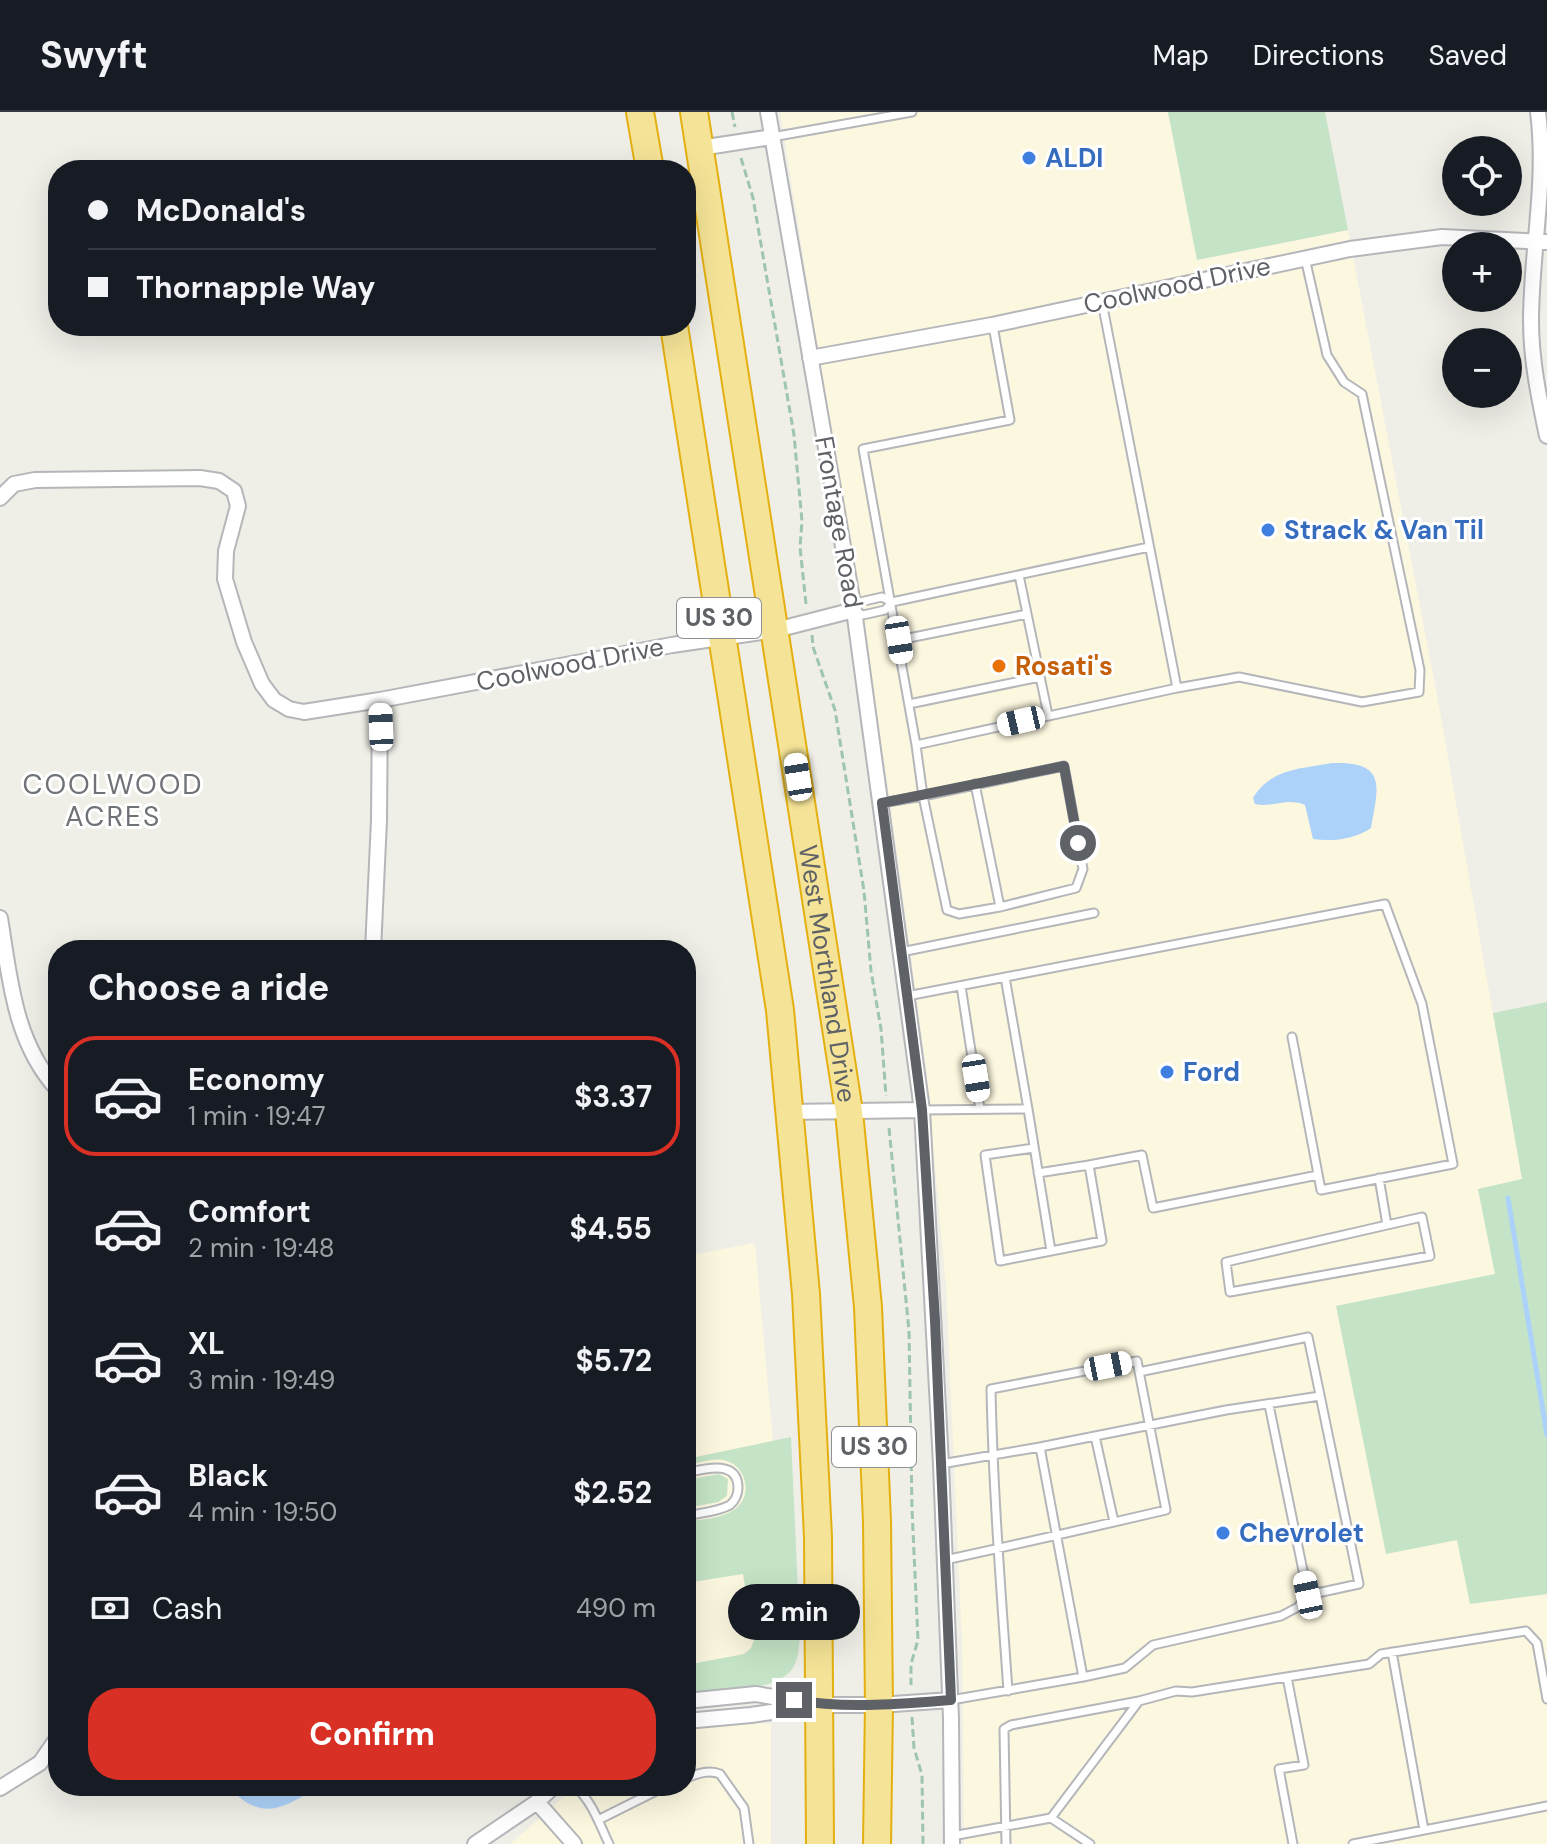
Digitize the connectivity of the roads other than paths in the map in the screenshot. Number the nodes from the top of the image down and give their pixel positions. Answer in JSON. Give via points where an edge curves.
{"nodes":[{"id":1,"x":640,"y":112,"type":"edge"},
{"id":2,"x":694,"y":112,"type":"edge"},
{"id":3,"x":768,"y":112,"type":"edge"},
{"id":4,"x":846,"y":112,"type":"edge"},
{"id":5,"x":912,"y":112,"type":"edge"},
{"id":6,"x":1538,"y":112,"type":"edge"},
{"id":7,"x":848,"y":125,"type":"junction"},
{"id":8,"x":772,"y":137,"type":"junction"},
{"id":9,"x":700,"y":148,"type":"junction"},
{"id":10,"x":648,"y":160,"type":"edge"},
{"id":11,"x":1541,"y":242,"type":"edge"},
{"id":12,"x":1305,"y":258,"type":"junction"},
{"id":13,"x":1102,"y":300,"type":"junction"},
{"id":14,"x":992,"y":325,"type":"junction"},
{"id":15,"x":676,"y":336,"type":"edge"},
{"id":16,"x":810,"y":358,"type":"junction"},
{"id":17,"x":1547,"y":436,"type":"edge"},
{"id":18,"x":0,"y":498,"type":"edge"},
{"id":19,"x":1149,"y":547,"type":"junction"},
{"id":20,"x":1019,"y":575,"type":"junction"},
{"id":21,"x":892,"y":602,"type":"junction"},
{"id":22,"x":854,"y":610,"type":"junction"},
{"id":23,"x":1027,"y":614,"type":"junction"},
{"id":24,"x":776,"y":630,"type":"junction"},
{"id":25,"x":722,"y":638,"type":"junction"},
{"id":26,"x":899,"y":640,"type":"junction"},
{"id":27,"x":1040,"y":677,"type":"junction"},
{"id":28,"x":1177,"y":688,"type":"junction"},
{"id":29,"x":380,"y":700,"type":"junction"},
{"id":30,"x":909,"y":704,"type":"junction"},
{"id":31,"x":1048,"y":715,"type":"junction"},
{"id":32,"x":916,"y":745,"type":"junction"},
{"id":33,"x":975,"y":784,"type":"junction"},
{"id":34,"x":923,"y":796,"type":"junction"},
{"id":35,"x":882,"y":803,"type":"junction"},
{"id":36,"x":1000,"y":907,"type":"junction"},
{"id":37,"x":1094,"y":913,"type":"dead end"},
{"id":38,"x":0,"y":918,"type":"edge"},
{"id":39,"x":373,"y":940,"type":"edge"},
{"id":40,"x":901,"y":952,"type":"junction"},
{"id":41,"x":1005,"y":977,"type":"junction"},
{"id":42,"x":961,"y":986,"type":"junction"},
{"id":43,"x":907,"y":996,"type":"junction"},
{"id":44,"x":1292,"y":1037,"type":"dead end"},
{"id":45,"x":48,"y":1077,"type":"edge"},
{"id":46,"x":980,"y":1109,"type":"junction"},
{"id":47,"x":1028,"y":1109,"type":"junction"},
{"id":48,"x":922,"y":1110,"type":"junction"},
{"id":49,"x":789,"y":1112,"type":"junction"},
{"id":50,"x":849,"y":1112,"type":"junction"},
{"id":51,"x":1034,"y":1148,"type":"junction"},
{"id":52,"x":1089,"y":1165,"type":"junction"},
{"id":53,"x":1038,"y":1173,"type":"junction"},
{"id":54,"x":1318,"y":1175,"type":"junction"},
{"id":55,"x":1379,"y":1178,"type":"junction"},
{"id":56,"x":1387,"y":1225,"type":"junction"},
{"id":57,"x":1051,"y":1251,"type":"junction"},
{"id":58,"x":1139,"y":1372,"type":"junction"},
{"id":59,"x":1320,"y":1396,"type":"junction"},
{"id":60,"x":1269,"y":1405,"type":"junction"},
{"id":61,"x":1149,"y":1425,"type":"junction"},
{"id":62,"x":1095,"y":1436,"type":"junction"},
{"id":63,"x":1040,"y":1447,"type":"junction"},
{"id":64,"x":992,"y":1456,"type":"junction"},
{"id":65,"x":941,"y":1464,"type":"junction"},
{"id":66,"x":696,"y":1472,"type":"edge"},
{"id":67,"x":696,"y":1513,"type":"edge"},
{"id":68,"x":1114,"y":1522,"type":"junction"},
{"id":69,"x":1058,"y":1535,"type":"junction"},
{"id":70,"x":998,"y":1549,"type":"junction"},
{"id":71,"x":945,"y":1560,"type":"junction"},
{"id":72,"x":1308,"y":1595,"type":"junction"},
{"id":73,"x":1392,"y":1652,"type":"junction"},
{"id":74,"x":1083,"y":1677,"type":"junction"},
{"id":75,"x":1287,"y":1677,"type":"junction"},
{"id":76,"x":1008,"y":1691,"type":"junction"},
{"id":77,"x":1547,"y":1699,"type":"edge"},
{"id":78,"x":696,"y":1700,"type":"edge"},
{"id":79,"x":951,"y":1700,"type":"junction"},
{"id":80,"x":1139,"y":1701,"type":"junction"},
{"id":81,"x":820,"y":1705,"type":"junction"},
{"id":82,"x":879,"y":1705,"type":"junction"},
{"id":83,"x":696,"y":1720,"type":"edge"},
{"id":84,"x":48,"y":1751,"type":"edge"},
{"id":85,"x":696,"y":1776,"type":"edge"},
{"id":86,"x":0,"y":1788,"type":"edge"},
{"id":87,"x":543,"y":1796,"type":"edge"},
{"id":88,"x":585,"y":1796,"type":"edge"},
{"id":89,"x":646,"y":1796,"type":"edge"},
{"id":90,"x":537,"y":1802,"type":"junction"},
{"id":91,"x":1547,"y":1806,"type":"edge"},
{"id":92,"x":1051,"y":1818,"type":"junction"},
{"id":93,"x":600,"y":1819,"type":"junction"},
{"id":94,"x":1006,"y":1825,"type":"junction"},
{"id":95,"x":1424,"y":1830,"type":"junction"},
{"id":96,"x":952,"y":1840,"type":"edge"},
{"id":97,"x":475,"y":1844,"type":"edge"},
{"id":98,"x":574,"y":1844,"type":"edge"},
{"id":99,"x":609,"y":1844,"type":"edge"},
{"id":100,"x":749,"y":1844,"type":"edge"},
{"id":101,"x":820,"y":1844,"type":"edge"},
{"id":102,"x":877,"y":1844,"type":"edge"},
{"id":103,"x":1006,"y":1844,"type":"edge"},
{"id":104,"x":1090,"y":1844,"type":"edge"},
{"id":105,"x":1293,"y":1844,"type":"edge"},
{"id":106,"x":1353,"y":1844,"type":"edge"}],
"edges":[{"from":1,"to":10,"type":"highway"},
{"from":2,"to":9,"type":"highway","name":"West Morthland Drive","number":"US 30"},
{"from":3,"to":8,"type":"street","name":"Frontage Road"},
{"from":4,"to":7,"type":"lane"},
{"from":5,"to":7,"type":"lane"},
{"from":6,"to":11,"type":"street"},
{"from":7,"to":8,"type":"lane"},
{"from":8,"to":9,"type":"street"},
{"from":8,"to":16,"type":"street","name":"Frontage Road"},
{"from":9,"to":24,"type":"highway","name":"West Morthland Drive","number":"US 30"},
{"from":11,"to":12,"type":"street","name":"Coolwood Drive","via":[[1442,237]]},
{"from":11,"to":17,"type":"street","via":[[1531,321]]},
{"from":12,"to":13,"type":"street","name":"Coolwood Drive"},
{"from":12,"to":28,"type":"lane","via":[[1327,355],[1344,382],[1362,394],[1420,670],[1419,692],[1362,702],[1239,677]]},
{"from":13,"to":14,"type":"street","name":"Coolwood Drive"},
{"from":13,"to":19,"type":"lane"},
{"from":14,"to":16,"type":"street","name":"Coolwood Drive"},
{"from":14,"to":21,"type":"lane","via":[[1010,420],[863,449]]},
{"from":15,"to":25,"type":"highway","name":"West Morthland Drive","number":"US 30"},
{"from":16,"to":22,"type":"street","name":"Frontage Road"},
{"from":18,"to":29,"type":"street","name":"Coolwood Drive","via":[[14,484],[35,480],[219,481],[234,491],[238,506],[225,579],[262,684],[274,700],[304,712]]},
{"from":19,"to":20,"type":"lane"},
{"from":19,"to":28,"type":"lane"},
{"from":20,"to":21,"type":"lane"},
{"from":20,"to":23,"type":"lane"},
{"from":21,"to":22,"type":"lane","via":[[885,610],[863,615]]},
{"from":21,"to":22,"type":"lane","via":[[882,597],[860,602]]},
{"from":21,"to":26,"type":"lane"},
{"from":22,"to":24,"type":"street","name":"Coolwood Drive"},
{"from":22,"to":35,"type":"street","name":"Frontage Road"},
{"from":23,"to":26,"type":"lane"},
{"from":23,"to":27,"type":"lane"},
{"from":24,"to":25,"type":"street","name":"Coolwood Drive"},
{"from":24,"to":50,"type":"highway","name":"West Morthland Drive","number":"US 30"},
{"from":25,"to":29,"type":"street","name":"Coolwood Drive"},
{"from":25,"to":49,"type":"highway","name":"West Morthland Drive","number":"US 30","via":[[780,1010]]},
{"from":26,"to":30,"type":"lane"},
{"from":27,"to":30,"type":"lane"},
{"from":27,"to":31,"type":"lane"},
{"from":28,"to":31,"type":"lane"},
{"from":29,"to":39,"type":"street"},
{"from":30,"to":32,"type":"lane"},
{"from":31,"to":32,"type":"lane"},
{"from":32,"to":34,"type":"lane"},
{"from":33,"to":34,"type":"lane"},
{"from":33,"to":36,"type":"lane"},
{"from":33,"to":36,"type":"lane","via":[[1064,766],[1083,869],[1076,888]]},
{"from":34,"to":35,"type":"lane"},
{"from":34,"to":36,"type":"lane","via":[[947,910],[959,914]]},
{"from":35,"to":40,"type":"street","name":"Frontage Road"},
{"from":37,"to":40,"type":"lane"},
{"from":38,"to":45,"type":"street","via":[[19,1024]]},
{"from":40,"to":43,"type":"street","name":"Frontage Road"},
{"from":41,"to":42,"type":"lane"},
{"from":41,"to":47,"type":"lane"},
{"from":41,"to":55,"type":"lane","via":[[1385,904],[1422,1004],[1453,1164]]},
{"from":42,"to":43,"type":"lane"},
{"from":42,"to":46,"type":"lane"},
{"from":43,"to":48,"type":"street","name":"Frontage Road"},
{"from":44,"to":54,"type":"lane"},
{"from":46,"to":47,"type":"lane"},
{"from":46,"to":48,"type":"lane"},
{"from":47,"to":51,"type":"lane"},
{"from":48,"to":50,"type":"street"},
{"from":48,"to":65,"type":"street","name":"Frontage Road"},
{"from":49,"to":50,"type":"street"},
{"from":49,"to":81,"type":"highway","name":"West Morthland Drive","number":"US 30","via":[[815,1465]]},
{"from":50,"to":82,"type":"highway","name":"West Morthland Drive","number":"US 30","via":[[868,1307]]},
{"from":51,"to":53,"type":"lane"},
{"from":51,"to":57,"type":"lane","via":[[985,1155],[1000,1261]]},
{"from":52,"to":53,"type":"lane"},
{"from":52,"to":54,"type":"lane","via":[[1142,1155],[1153,1208]]},
{"from":52,"to":57,"type":"lane","via":[[1102,1241]]},
{"from":53,"to":57,"type":"lane"},
{"from":54,"to":55,"type":"lane","via":[[1321,1190]]},
{"from":55,"to":56,"type":"lane"},
{"from":56,"to":56,"type":"lane","via":[[1422,1217],[1430,1256],[1230,1292],[1226,1262]]},
{"from":58,"to":59,"type":"lane","via":[[1308,1337]]},
{"from":58,"to":61,"type":"lane"},
{"from":58,"to":64,"type":"lane","via":[[1137,1361],[991,1389]]},
{"from":59,"to":60,"type":"lane"},
{"from":59,"to":72,"type":"lane","via":[[1359,1584]]},
{"from":60,"to":61,"type":"lane"},
{"from":60,"to":72,"type":"lane"},
{"from":61,"to":62,"type":"lane"},
{"from":61,"to":68,"type":"lane","via":[[1166,1510]]},
{"from":62,"to":63,"type":"lane"},
{"from":62,"to":68,"type":"lane"},
{"from":63,"to":64,"type":"lane"},
{"from":63,"to":69,"type":"lane"},
{"from":64,"to":65,"type":"lane"},
{"from":64,"to":70,"type":"lane"},
{"from":65,"to":71,"type":"street","name":"Frontage Road"},
{"from":66,"to":67,"type":"lane","via":[[724,1468],[738,1484],[737,1497],[729,1505]]},
{"from":68,"to":69,"type":"lane"},
{"from":69,"to":70,"type":"lane"},
{"from":69,"to":74,"type":"lane"},
{"from":70,"to":71,"type":"lane"},
{"from":70,"to":76,"type":"lane"},
{"from":71,"to":79,"type":"street","name":"Frontage Road"},
{"from":72,"to":74,"type":"lane","via":[[1281,1616],[1153,1645],[1125,1668]]},
{"from":73,"to":75,"type":"lane","via":[[1369,1664]]},
{"from":73,"to":77,"type":"lane","via":[[1526,1631],[1537,1643]]},
{"from":73,"to":95,"type":"lane"},
{"from":74,"to":76,"type":"lane"},
{"from":75,"to":80,"type":"lane"},
{"from":75,"to":105,"type":"lane","via":[[1304,1765],[1279,1769]]},
{"from":76,"to":79,"type":"lane"},
{"from":78,"to":81,"type":"street","via":[[756,1694]]},
{"from":79,"to":82,"type":"street"},
{"from":79,"to":96,"type":"street","name":"Frontage Road"},
{"from":80,"to":92,"type":"lane"},
{"from":80,"to":94,"type":"lane","via":[[1004,1729]]},
{"from":81,"to":82,"type":"street"},
{"from":81,"to":83,"type":"street"},
{"from":81,"to":101,"type":"highway","name":"West Morthland Drive","number":"US 30"},
{"from":82,"to":102,"type":"highway","name":"West Morthland Drive","number":"US 30"},
{"from":84,"to":86,"type":"street","via":[[40,1763]]},
{"from":85,"to":100,"type":"lane","via":[[714,1771],[728,1783],[744,1808]]},
{"from":87,"to":90,"type":"street"},
{"from":88,"to":93,"type":"lane"},
{"from":89,"to":93,"type":"lane"},
{"from":90,"to":97,"type":"street"},
{"from":90,"to":98,"type":"street"},
{"from":91,"to":95,"type":"lane"},
{"from":92,"to":94,"type":"lane"},
{"from":92,"to":104,"type":"lane"},
{"from":93,"to":99,"type":"lane"},
{"from":94,"to":96,"type":"lane"},
{"from":94,"to":103,"type":"lane"},
{"from":95,"to":106,"type":"lane"}]}
